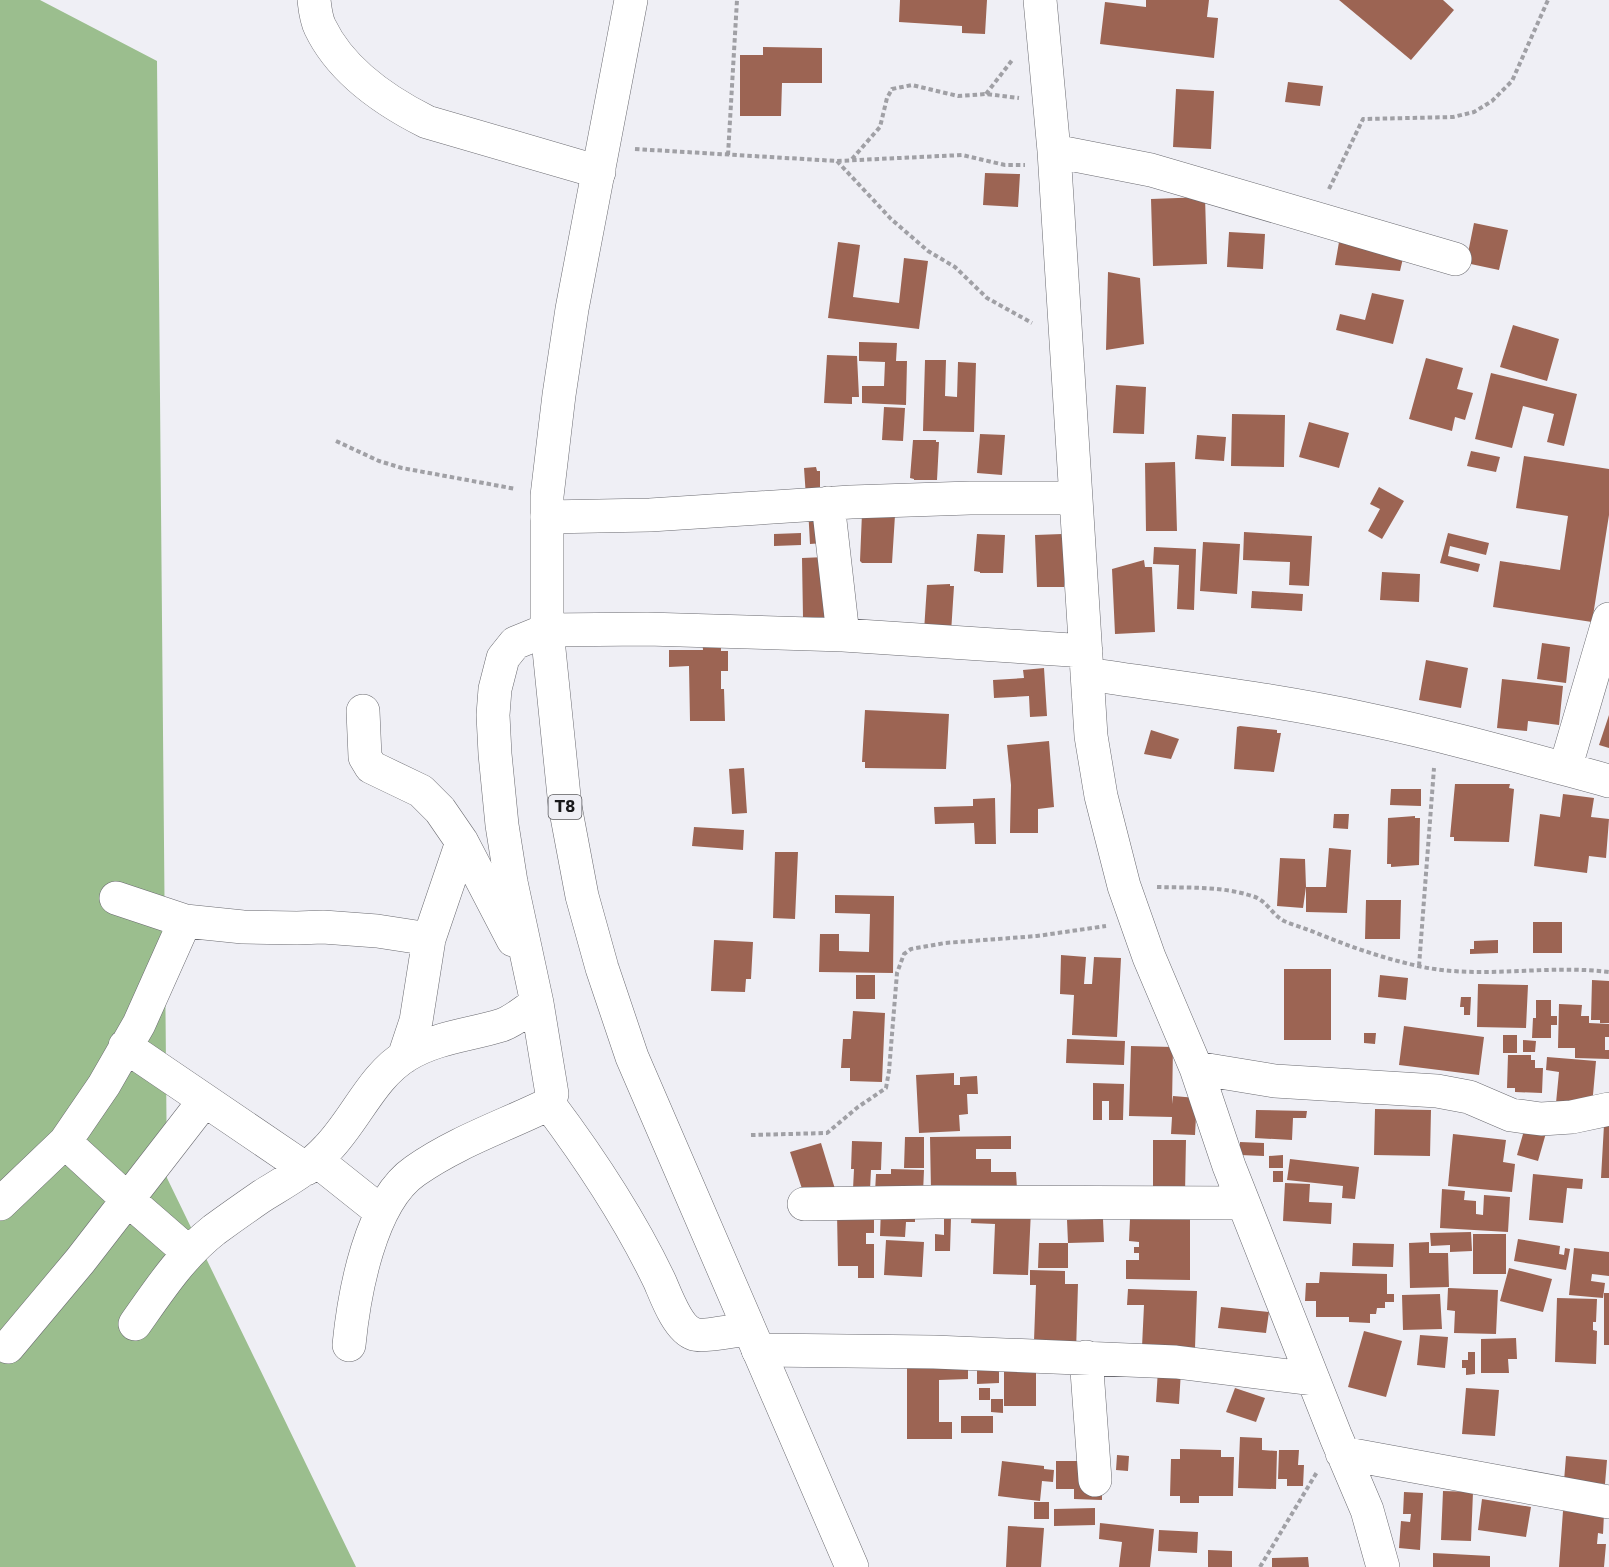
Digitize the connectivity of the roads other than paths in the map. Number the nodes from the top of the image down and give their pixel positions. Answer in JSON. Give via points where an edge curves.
{"nodes":[{"id":1,"x":314,"y":0,"type":"edge"},
{"id":2,"x":632,"y":0,"type":"edge"},
{"id":3,"x":1040,"y":0,"type":"edge"},
{"id":4,"x":602,"y":159,"type":"junction"},
{"id":5,"x":1055,"y":159,"type":"junction"},
{"id":6,"x":1455,"y":260,"type":"dead end"},
{"id":7,"x":1076,"y":498,"type":"junction"},
{"id":8,"x":828,"y":503,"type":"junction"},
{"id":9,"x":547,"y":506,"type":"junction"},
{"id":10,"x":1609,"y":619,"type":"edge"},
{"id":11,"x":547,"y":630,"type":"junction"},
{"id":12,"x":843,"y":635,"type":"junction"},
{"id":13,"x":1086,"y":662,"type":"junction"},
{"id":14,"x":363,"y":711,"type":"dead end"},
{"id":15,"x":1565,"y":769,"type":"junction"},
{"id":16,"x":1609,"y":781,"type":"edge"},
{"id":17,"x":462,"y":842,"type":"junction"},
{"id":18,"x":116,"y":898,"type":"dead end"},
{"id":19,"x":185,"y":921,"type":"junction"},
{"id":20,"x":429,"y":939,"type":"junction"},
{"id":21,"x":534,"y":988,"type":"junction"},
{"id":22,"x":125,"y":1046,"type":"junction"},
{"id":23,"x":404,"y":1057,"type":"junction"},
{"id":24,"x":1196,"y":1068,"type":"junction"},
{"id":25,"x":204,"y":1101,"type":"junction"},
{"id":26,"x":549,"y":1104,"type":"junction"},
{"id":27,"x":1609,"y":1109,"type":"edge"},
{"id":28,"x":65,"y":1142,"type":"junction"},
{"id":29,"x":311,"y":1164,"type":"junction"},
{"id":30,"x":127,"y":1199,"type":"junction"},
{"id":31,"x":1243,"y":1203,"type":"junction"},
{"id":32,"x":0,"y":1204,"type":"edge"},
{"id":33,"x":804,"y":1204,"type":"dead end"},
{"id":34,"x":380,"y":1212,"type":"junction"},
{"id":35,"x":188,"y":1252,"type":"junction"},
{"id":36,"x":135,"y":1324,"type":"dead end"},
{"id":37,"x":753,"y":1340,"type":"junction"},
{"id":38,"x":349,"y":1345,"type":"dead end"},
{"id":39,"x":8,"y":1347,"type":"dead end"},
{"id":40,"x":1086,"y":1358,"type":"junction"},
{"id":41,"x":1313,"y":1379,"type":"junction"},
{"id":42,"x":1339,"y":1445,"type":"junction"},
{"id":43,"x":1095,"y":1480,"type":"dead end"},
{"id":44,"x":1609,"y":1502,"type":"edge"},
{"id":45,"x":852,"y":1567,"type":"edge"},
{"id":46,"x":1383,"y":1567,"type":"edge"}],
"edges":[{"from":1,"to":4,"type":"main road","via":[[319,26],[335,52],[376,92],[401,109],[427,122]]},
{"from":2,"to":4,"type":"main road","number":"T8"},
{"from":3,"to":5,"type":"main road"},
{"from":4,"to":9,"type":"main road","number":"T8","via":[[572,309]]},
{"from":5,"to":6,"type":"main road","via":[[1151,170]]},
{"from":5,"to":7,"type":"main road"},
{"from":7,"to":8,"type":"main road"},
{"from":7,"to":13,"type":"main road"},
{"from":8,"to":9,"type":"main road","via":[[650,515]]},
{"from":8,"to":12,"type":"main road"},
{"from":9,"to":11,"type":"main road","number":"T8"},
{"from":10,"to":15,"type":"main road"},
{"from":11,"to":12,"type":"main road"},
{"from":11,"to":21,"type":"main road","via":[[515,643],[503,658],[493,715],[502,825]]},
{"from":11,"to":37,"type":"main road","number":"T8","via":[[565,806],[582,896],[602,968],[632,1057]]},
{"from":12,"to":13,"type":"main road"},
{"from":13,"to":15,"type":"main road","via":[[1437,734]]},
{"from":13,"to":24,"type":"main road","via":[[1091,736],[1101,796],[1124,886]]},
{"from":14,"to":17,"type":"main road","via":[[365,757],[371,767],[421,791]]},
{"from":15,"to":16,"type":"main road"},
{"from":17,"to":20,"type":"main road"},
{"from":17,"to":21,"type":"main road"},
{"from":18,"to":19,"type":"main road"},
{"from":19,"to":20,"type":"main road","via":[[243,927],[323,927]]},
{"from":19,"to":22,"type":"main road"},
{"from":20,"to":23,"type":"main road","via":[[416,1021]]},
{"from":21,"to":23,"type":"main road","via":[[505,1024],[434,1042]]},
{"from":21,"to":26,"type":"main road","via":[[550,1074]]},
{"from":22,"to":25,"type":"main road"},
{"from":22,"to":28,"type":"main road"},
{"from":23,"to":29,"type":"main road","via":[[385,1074],[343,1130]]},
{"from":24,"to":27,"type":"main road","via":[[1275,1081],[1437,1091],[1469,1097],[1510,1115],[1541,1119]]},
{"from":24,"to":31,"type":"main road"},
{"from":25,"to":29,"type":"main road"},
{"from":25,"to":30,"type":"main road"},
{"from":26,"to":34,"type":"main road","via":[[482,1132],[412,1172]]},
{"from":26,"to":37,"type":"main road","via":[[590,1160],[686,1329],[695,1335]]},
{"from":28,"to":30,"type":"main road"},
{"from":28,"to":32,"type":"main road"},
{"from":29,"to":34,"type":"main road"},
{"from":29,"to":35,"type":"main road"},
{"from":30,"to":35,"type":"main road"},
{"from":30,"to":39,"type":"main road"},
{"from":31,"to":33,"type":"main road"},
{"from":31,"to":41,"type":"main road"},
{"from":34,"to":38,"type":"main road","via":[[358,1284]]},
{"from":35,"to":36,"type":"main road"},
{"from":37,"to":40,"type":"main road"},
{"from":37,"to":45,"type":"main road","number":"T8"},
{"from":40,"to":41,"type":"main road","via":[[1176,1362]]},
{"from":40,"to":43,"type":"main road"},
{"from":41,"to":42,"type":"main road"},
{"from":42,"to":44,"type":"main road"},
{"from":42,"to":46,"type":"main road","via":[[1367,1510]]}]}
